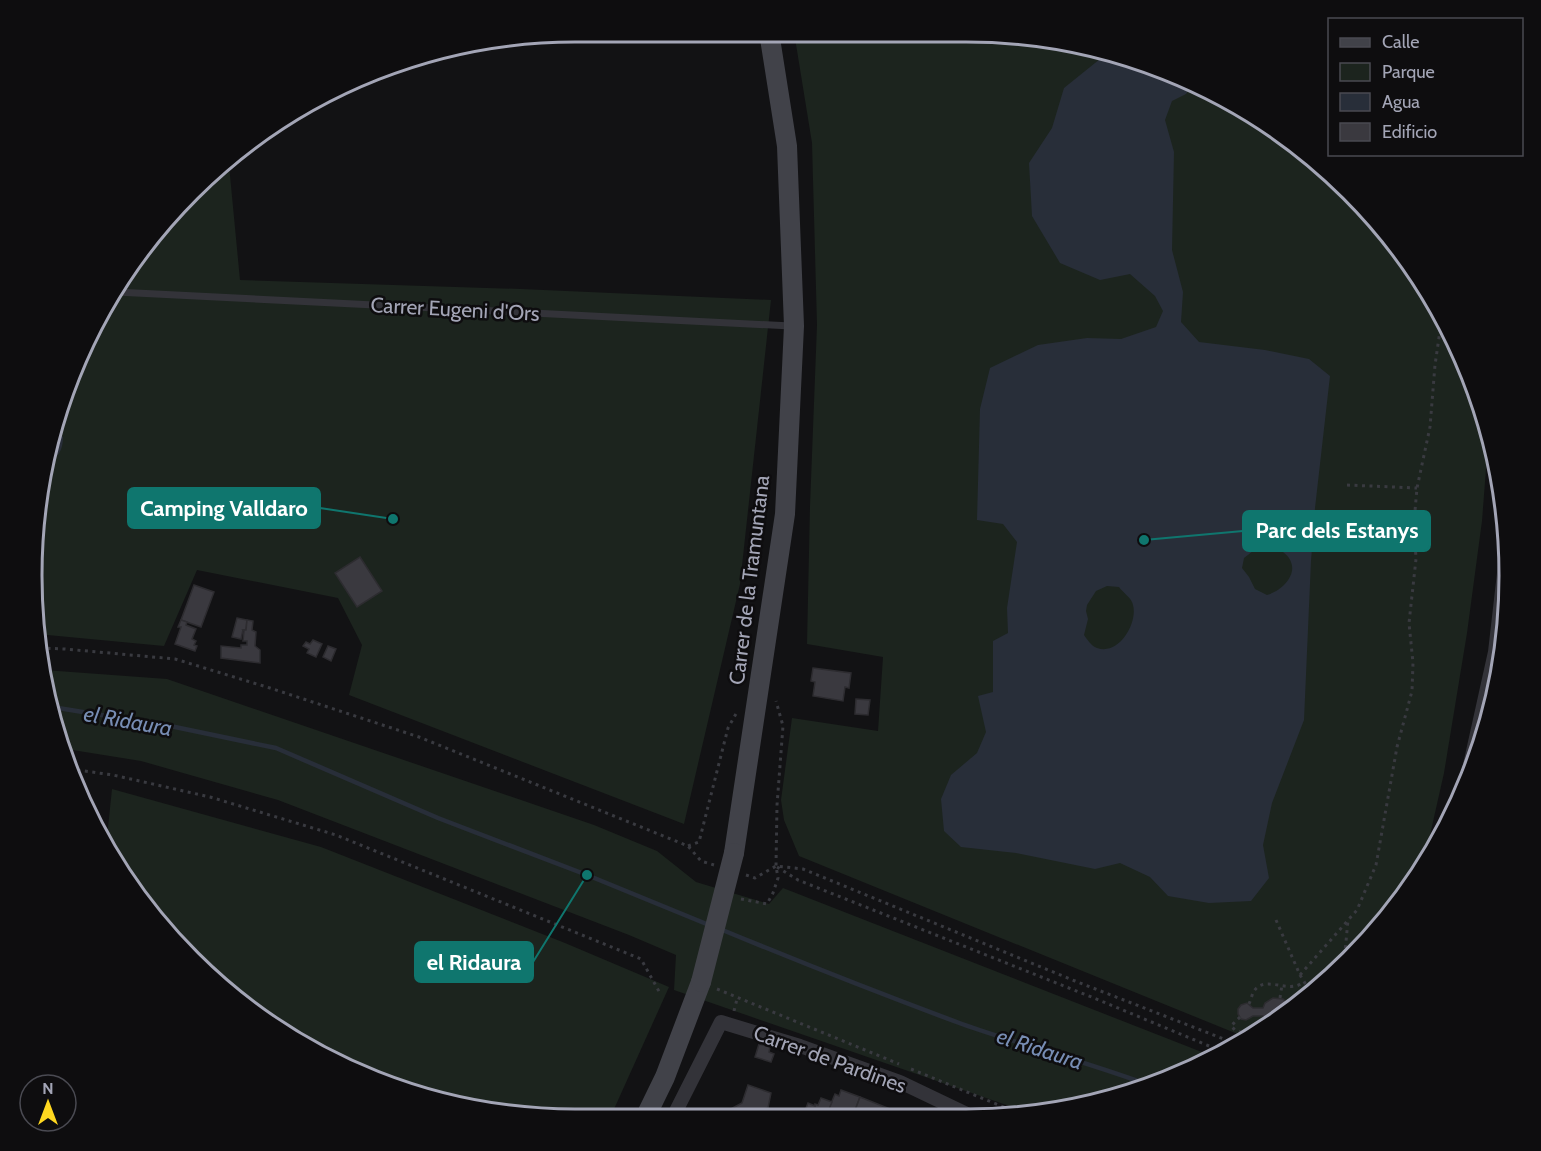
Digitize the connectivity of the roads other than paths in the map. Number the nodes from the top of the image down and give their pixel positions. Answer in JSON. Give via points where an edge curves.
{"nodes":[{"id":1,"x":771,"y":42,"type":"edge"},
{"id":2,"x":124,"y":292,"type":"edge"},
{"id":3,"x":794,"y":326,"type":"junction"},
{"id":4,"x":1489,"y":677,"type":"edge"},
{"id":5,"x":1486,"y":694,"type":"edge"},
{"id":6,"x":649,"y":1109,"type":"edge"},
{"id":7,"x":677,"y":1109,"type":"edge"},
{"id":8,"x":956,"y":1109,"type":"edge"}],
"edges":[{"from":1,"to":3,"type":"main road","name":"Carrer de la Tramuntana","via":[[787,146]]},
{"from":2,"to":3,"type":"lane","name":"Carrer Eugeni d'Ors"},
{"from":3,"to":6,"type":"main road","name":"Carrer de la Tramuntana","bridge":true,"via":[[784,514],[734,854],[701,982]]},
{"from":4,"to":5,"type":"street"},
{"from":7,"to":8,"type":"street","name":"Carrer de Pardines","via":[[721,1022],[900,1083]]}]}
